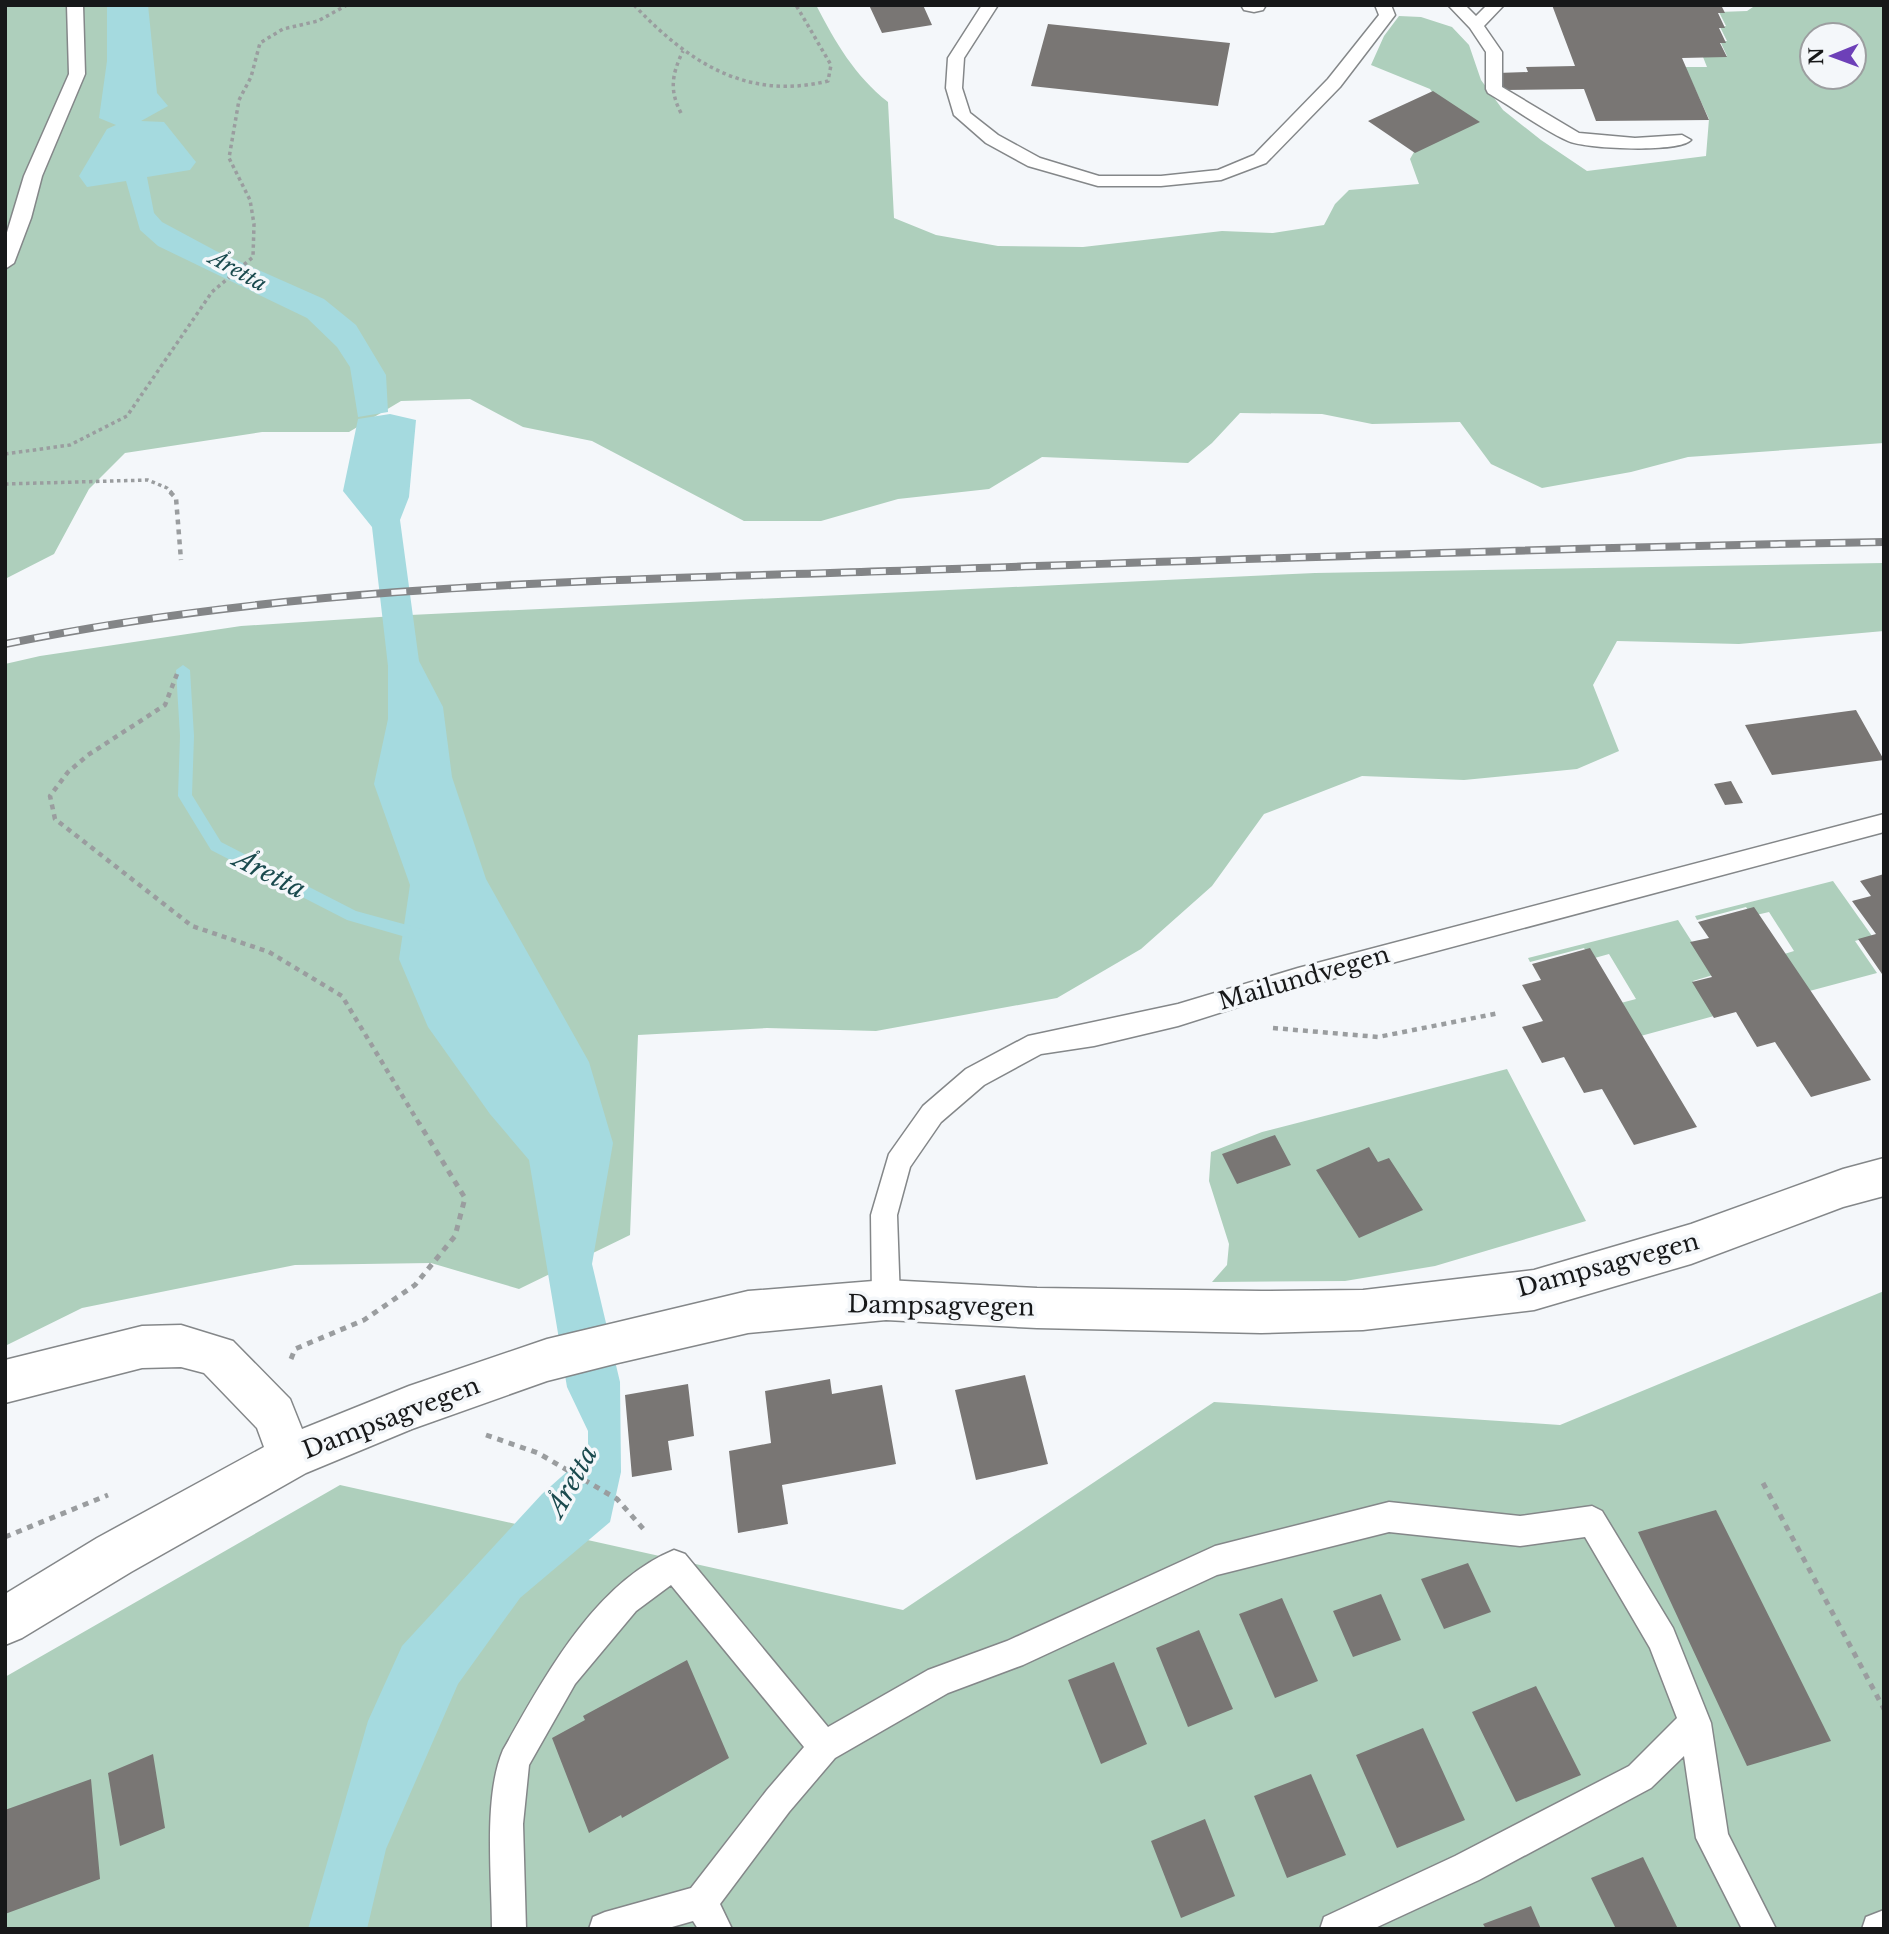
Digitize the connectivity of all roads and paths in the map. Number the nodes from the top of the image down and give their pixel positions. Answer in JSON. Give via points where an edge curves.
{"nodes":[{"id":1,"x":75,"y":5,"type":"edge"},
{"id":2,"x":347,"y":5,"type":"edge"},
{"id":3,"x":634,"y":5,"type":"edge"},
{"id":4,"x":796,"y":5,"type":"edge"},
{"id":5,"x":990,"y":5,"type":"edge"},
{"id":6,"x":1383,"y":5,"type":"edge"},
{"id":7,"x":1456,"y":5,"type":"edge"},
{"id":8,"x":1496,"y":5,"type":"edge"},
{"id":9,"x":1476,"y":25,"type":"junction"},
{"id":10,"x":683,"y":51,"type":"junction"},
{"id":11,"x":681,"y":113,"type":"dead end"},
{"id":12,"x":1682,"y":140,"type":"dead end"},
{"id":13,"x":5,"y":263,"type":"edge"},
{"id":14,"x":5,"y":454,"type":"edge"},
{"id":15,"x":5,"y":484,"type":"edge"},
{"id":16,"x":181,"y":560,"type":"dead end"},
{"id":17,"x":177,"y":674,"type":"dead end"},
{"id":18,"x":1884,"y":823,"type":"edge"},
{"id":19,"x":1499,"y":1013,"type":"dead end"},
{"id":20,"x":1270,"y":1027,"type":"dead end"},
{"id":21,"x":1884,"y":1177,"type":"edge"},
{"id":22,"x":886,"y":1300,"type":"junction"},
{"id":23,"x":5,"y":1382,"type":"edge"},
{"id":24,"x":274,"y":1414,"type":"junction"},
{"id":25,"x":538,"y":1453,"type":"dead end"},
{"id":26,"x":290,"y":1457,"type":"junction"},
{"id":27,"x":1763,"y":1483,"type":"dead end"},
{"id":28,"x":617,"y":1499,"type":"dead end"},
{"id":29,"x":5,"y":1621,"type":"edge"},
{"id":30,"x":1884,"y":1709,"type":"edge"},
{"id":31,"x":1695,"y":1723,"type":"junction"},
{"id":32,"x":824,"y":1747,"type":"junction"},
{"id":33,"x":708,"y":1916,"type":"edge"},
{"id":34,"x":1884,"y":1926,"type":"edge"},
{"id":35,"x":509,"y":1929,"type":"edge"},
{"id":36,"x":606,"y":1929,"type":"edge"},
{"id":37,"x":1336,"y":1929,"type":"edge"},
{"id":38,"x":1760,"y":1929,"type":"edge"},
{"id":39,"x":1878,"y":1929,"type":"edge"}],
"edges":[{"from":1,"to":13,"type":"lane","via":[[77,74],[33,176]]},
{"from":2,"to":14,"type":"path","via":[[318,21],[283,29],[260,43],[239,100],[229,158],[250,200],[253,257],[198,310],[127,416],[70,445]]},
{"from":3,"to":10,"type":"path"},
{"from":4,"to":10,"type":"path","via":[[831,65],[828,81],[808,86],[763,85],[728,75]]},
{"from":5,"to":6,"type":"lane","via":[[956,58],[954,88],[962,115],[992,139],[1034,162],[1098,181],[1161,181],[1221,175],[1260,159],[1334,83],[1387,15]]},
{"from":7,"to":9,"type":"lane"},
{"from":8,"to":9,"type":"lane"},
{"from":9,"to":12,"type":"lane","via":[[1494,52],[1494,89],[1575,138],[1635,143]]},
{"from":10,"to":11,"type":"path","via":[[672,73],[671,95]]},
{"from":15,"to":16,"type":"path","via":[[148,480],[167,488],[176,498]]},
{"from":17,"to":24,"type":"path","via":[[165,705],[68,772],[50,796],[55,819],[192,926],[269,952],[342,996],[465,1198],[455,1237],[415,1285],[364,1320],[295,1349]]},
{"from":18,"to":22,"type":"lane","name":"Mailundvegen","via":[[1298,978],[1178,1015],[1037,1044],[975,1077],[932,1114],[898,1162],[884,1215]]},
{"from":19,"to":20,"type":"path","via":[[1378,1037]]},
{"from":21,"to":22,"type":"street","name":"Dampsagvegen","via":[[1691,1244],[1534,1290],[1363,1310],[1261,1312]]},
{"from":22,"to":26,"type":"street","name":"Dampsagvegen","via":[[748,1312],[547,1360],[409,1408]]},
{"from":23,"to":24,"type":"street","via":[[142,1347],[181,1346],[217,1356]]},
{"from":24,"to":26,"type":"street"},
{"from":25,"to":28,"type":"path"},
{"from":26,"to":29,"type":"street","name":"Dampsagvegen"},
{"from":27,"to":30,"type":"path"},
{"from":31,"to":32,"type":"lane","via":[[1662,1639],[1592,1521],[1520,1531],[1389,1517],[1215,1560],[1012,1654],[939,1681]]},
{"from":31,"to":37,"type":"lane","via":[[1640,1777],[1467,1868]]},
{"from":31,"to":38,"type":"lane","via":[[1712,1838]]},
{"from":32,"to":33,"type":"lane","via":[[778,1801]]},
{"from":32,"to":35,"type":"lane","via":[[674,1565],[625,1600],[564,1673],[514,1761],[507,1824]]},
{"from":33,"to":36,"type":"lane"},
{"from":34,"to":39,"type":"lane"}]}
